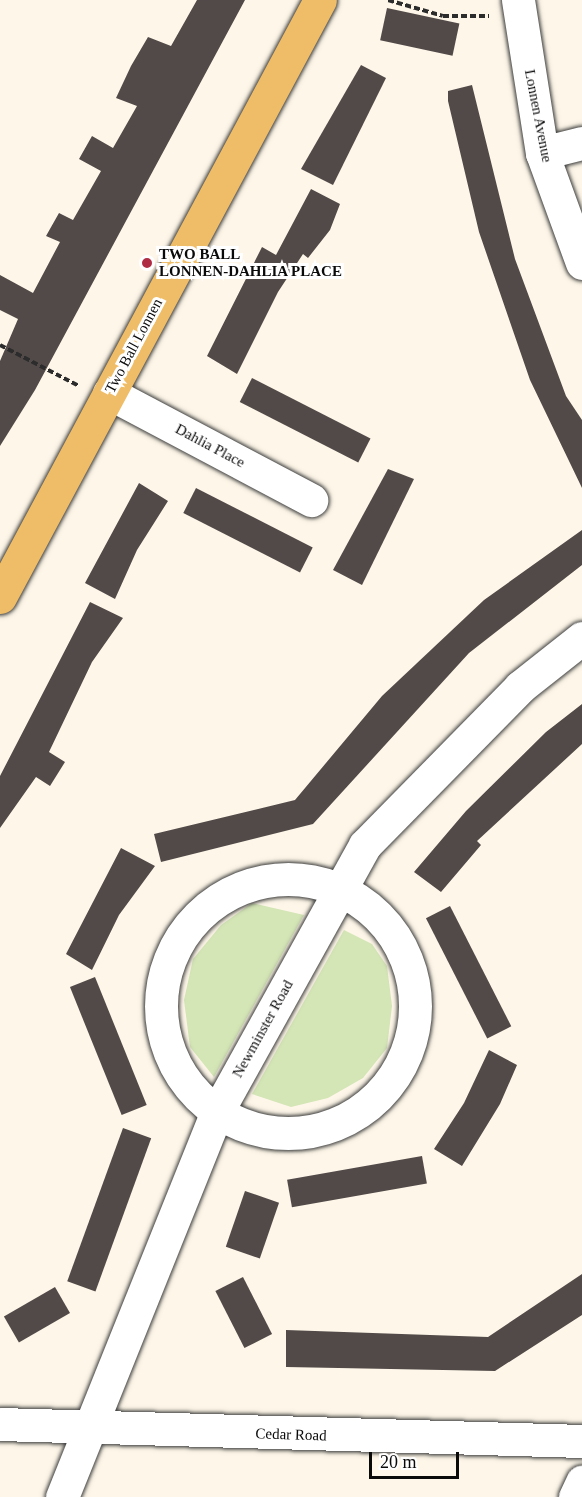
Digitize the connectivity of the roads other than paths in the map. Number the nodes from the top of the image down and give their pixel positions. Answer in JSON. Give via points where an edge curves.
{"nodes":[{"id":1,"x":320,"y":0,"type":"edge"},
{"id":2,"x":519,"y":8,"type":"edge"},
{"id":3,"x":582,"y":143,"type":"edge"},
{"id":4,"x":542,"y":153,"type":"junction"},
{"id":5,"x":582,"y":262,"type":"edge"},
{"id":6,"x":108,"y":396,"type":"junction"},
{"id":7,"x":311,"y":500,"type":"dead end"},
{"id":8,"x":0,"y":597,"type":"edge"},
{"id":9,"x":582,"y":639,"type":"edge"},
{"id":10,"x":340,"y":889,"type":"junction"},
{"id":11,"x":217,"y":1112,"type":"junction"},
{"id":12,"x":0,"y":1424,"type":"edge"},
{"id":13,"x":92,"y":1429,"type":"junction"},
{"id":14,"x":582,"y":1441,"type":"edge"},
{"id":15,"x":582,"y":1482,"type":"edge"},
{"id":16,"x":62,"y":1497,"type":"edge"},
{"id":17,"x":575,"y":1497,"type":"edge"}],
"edges":[{"from":1,"to":6,"type":"main road","name":"Two Ball Lonnen"},
{"from":2,"to":4,"type":"street","name":"Lonnen Avenue"},
{"from":3,"to":4,"type":"street"},
{"from":4,"to":5,"type":"street","name":"Lonnen Avenue"},
{"from":6,"to":7,"type":"street","name":"Dahlia Place"},
{"from":6,"to":8,"type":"main road","name":"Two Ball Lonnen"},
{"from":9,"to":10,"type":"street","name":"Newminster Road","via":[[520,687],[365,845]]},
{"from":10,"to":11,"type":"street","name":"Newminster Road"},
{"from":10,"to":11,"type":"street","via":[[300,878],[258,882],[219,898],[182,936],[167,963],[160,1004],[166,1046],[186,1083]]},
{"from":10,"to":11,"type":"street","via":[[375,912],[401,946],[408,966],[414,986],[414,1028],[400,1068],[365,1106],[338,1123],[297,1133],[255,1129]]},
{"from":11,"to":13,"type":"street","name":"Newminster Road"},
{"from":12,"to":13,"type":"street","name":"Cedar Road"},
{"from":13,"to":14,"type":"street","name":"Cedar Road"},
{"from":13,"to":16,"type":"street","name":"Newminster Road"},
{"from":15,"to":17,"type":"street"}]}
